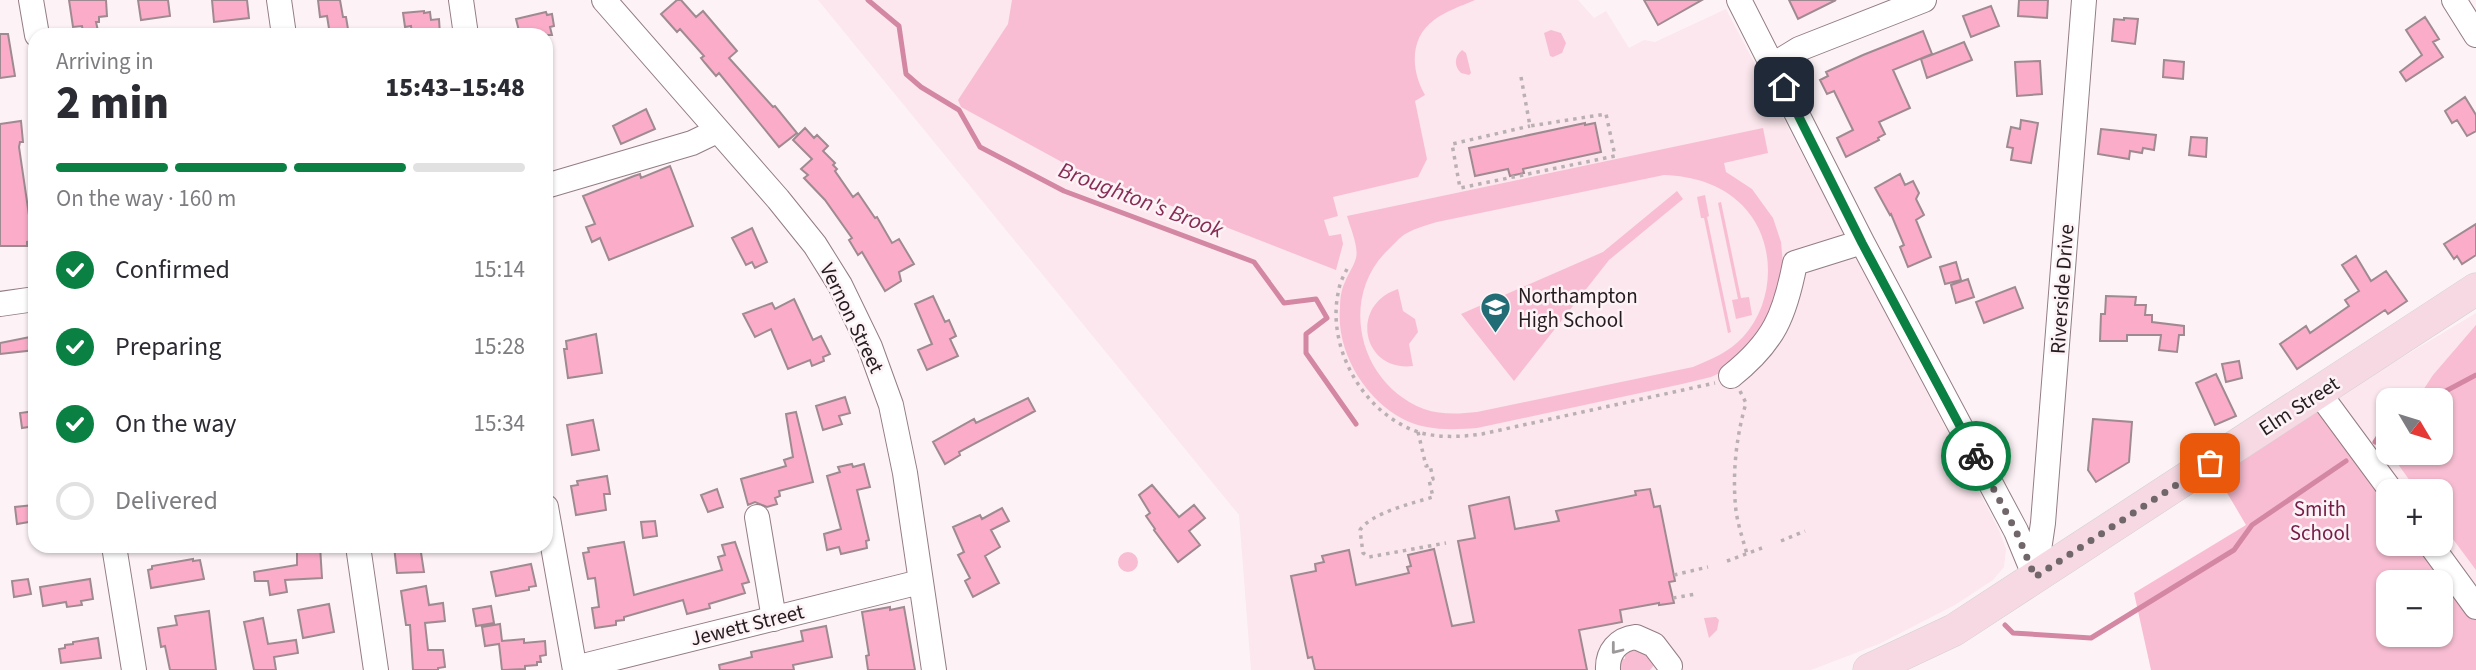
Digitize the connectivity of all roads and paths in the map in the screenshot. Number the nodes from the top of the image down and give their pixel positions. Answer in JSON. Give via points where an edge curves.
{"nodes":[{"id":1,"x":31,"y":0,"type":"edge"},
{"id":2,"x":279,"y":0,"type":"edge"},
{"id":3,"x":461,"y":0,"type":"edge"},
{"id":4,"x":604,"y":0,"type":"edge"},
{"id":5,"x":1740,"y":0,"type":"edge"},
{"id":6,"x":1924,"y":0,"type":"edge"},
{"id":7,"x":2084,"y":0,"type":"edge"},
{"id":8,"x":2454,"y":0,"type":"edge"},
{"id":9,"x":36,"y":28,"type":"edge"},
{"id":10,"x":283,"y":28,"type":"edge"},
{"id":11,"x":465,"y":28,"type":"edge"},
{"id":12,"x":2476,"y":35,"type":"edge"},
{"id":13,"x":1773,"y":65,"type":"junction"},
{"id":14,"x":1521,"y":77,"type":"dead end"},
{"id":15,"x":1530,"y":127,"type":"junction"},
{"id":16,"x":718,"y":131,"type":"junction"},
{"id":17,"x":553,"y":184,"type":"edge"},
{"id":18,"x":1862,"y":243,"type":"junction"},
{"id":19,"x":1347,"y":269,"type":"dead end"},
{"id":20,"x":2476,"y":289,"type":"edge"},
{"id":21,"x":28,"y":300,"type":"edge"},
{"id":22,"x":0,"y":304,"type":"edge"},
{"id":23,"x":1737,"y":385,"type":"junction"},
{"id":24,"x":2319,"y":393,"type":"junction"},
{"id":25,"x":1418,"y":432,"type":"junction"},
{"id":26,"x":2382,"y":479,"type":"edge"},
{"id":27,"x":757,"y":517,"type":"dead end"},
{"id":28,"x":1805,"y":531,"type":"dead end"},
{"id":29,"x":1781,"y":541,"type":"dead end"},
{"id":30,"x":1446,"y":543,"type":"dead end"},
{"id":31,"x":553,"y":547,"type":"edge"},
{"id":32,"x":1762,"y":548,"type":"dead end"},
{"id":33,"x":115,"y":553,"type":"edge"},
{"id":34,"x":359,"y":553,"type":"edge"},
{"id":35,"x":1747,"y":554,"type":"junction"},
{"id":36,"x":2439,"y":556,"type":"edge"},
{"id":37,"x":1727,"y":561,"type":"dead end"},
{"id":38,"x":1709,"y":567,"type":"dead end"},
{"id":39,"x":1674,"y":575,"type":"dead end"},
{"id":40,"x":2035,"y":577,"type":"junction"},
{"id":41,"x":920,"y":582,"type":"junction"},
{"id":42,"x":1696,"y":593,"type":"dead end"},
{"id":43,"x":1673,"y":598,"type":"dead end"},
{"id":44,"x":2476,"y":607,"type":"edge"},
{"id":45,"x":774,"y":619,"type":"junction"},
{"id":46,"x":1670,"y":667,"type":"dead end"},
{"id":47,"x":575,"y":669,"type":"edge"},
{"id":48,"x":134,"y":670,"type":"edge"},
{"id":49,"x":376,"y":670,"type":"edge"},
{"id":50,"x":934,"y":670,"type":"edge"},
{"id":51,"x":1608,"y":670,"type":"edge"},
{"id":52,"x":1869,"y":670,"type":"edge"}],
"edges":[{"from":1,"to":9,"type":"street"},
{"from":2,"to":10,"type":"street"},
{"from":3,"to":11,"type":"street"},
{"from":4,"to":16,"type":"street","name":"Vernon Street"},
{"from":5,"to":13,"type":"street"},
{"from":6,"to":13,"type":"street","via":[[1799,49]]},
{"from":7,"to":40,"type":"street","name":"Riverside Drive"},
{"from":8,"to":12,"type":"street"},
{"from":13,"to":18,"type":"street"},
{"from":14,"to":15,"type":"path"},
{"from":15,"to":15,"type":"path","via":[[1606,114],[1615,156],[1460,190],[1452,144]]},
{"from":16,"to":17,"type":"street"},
{"from":16,"to":41,"type":"street","name":"Vernon Street","via":[[815,245],[870,347],[891,405]]},
{"from":18,"to":23,"type":"street","via":[[1795,263],[1787,304]]},
{"from":18,"to":40,"type":"street","via":[[2016,531]]},
{"from":19,"to":25,"type":"path","via":[[1339,289],[1337,315],[1340,345],[1350,372],[1368,398]]},
{"from":20,"to":24,"type":"main road","name":"Elm Street"},
{"from":21,"to":22,"type":"street"},
{"from":23,"to":25,"type":"path","via":[[1709,386],[1482,434],[1461,437]]},
{"from":23,"to":35,"type":"path","via":[[1746,402],[1735,466],[1736,512]]},
{"from":24,"to":26,"type":"street"},
{"from":24,"to":40,"type":"main road","name":"Elm Street"},
{"from":25,"to":30,"type":"path","via":[[1426,466],[1430,465],[1433,497],[1365,523],[1360,530],[1363,553],[1369,557]]},
{"from":27,"to":45,"type":"street"},
{"from":28,"to":29,"type":"path"},
{"from":31,"to":47,"type":"street"},
{"from":32,"to":35,"type":"path"},
{"from":33,"to":48,"type":"street"},
{"from":34,"to":49,"type":"street"},
{"from":35,"to":37,"type":"path"},
{"from":36,"to":44,"type":"street"},
{"from":38,"to":39,"type":"path"},
{"from":40,"to":52,"type":"main road","name":"Elm Street","via":[[1954,629]]},
{"from":41,"to":45,"type":"street","name":"Jewett Street"},
{"from":41,"to":50,"type":"street","name":"Vernon Street"},
{"from":42,"to":43,"type":"path"},
{"from":45,"to":47,"type":"street","name":"Jewett Street"},
{"from":46,"to":51,"type":"street","one_way":true,"via":[[1654,645],[1636,637],[1612,649]]}]}
